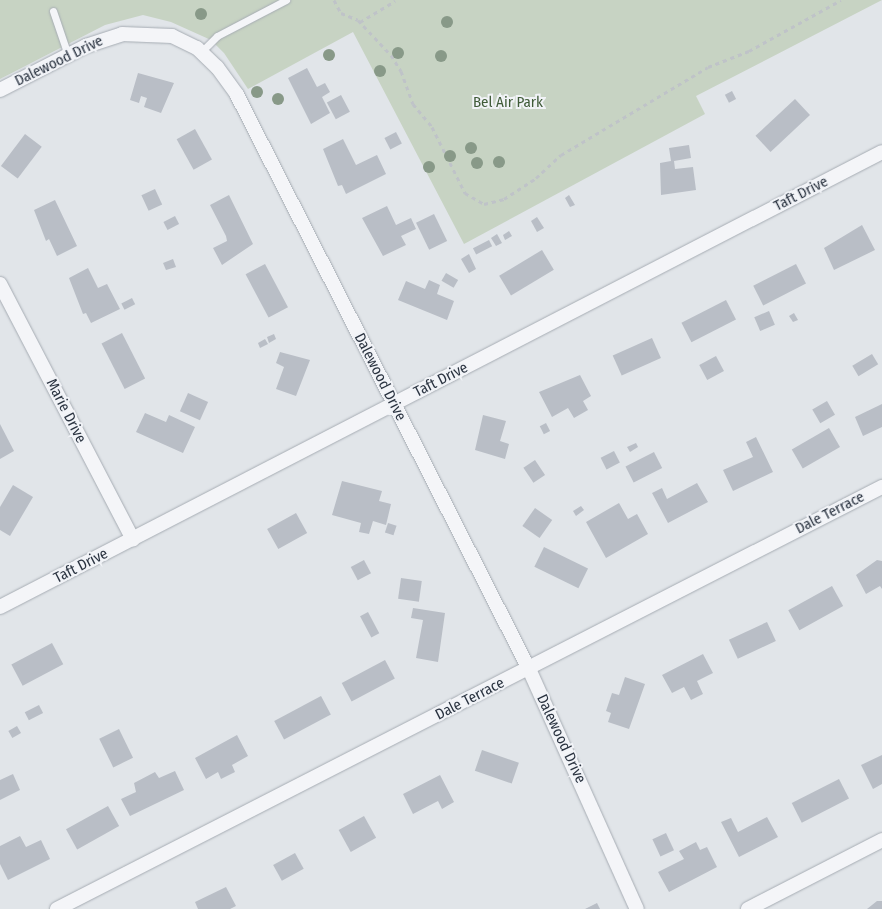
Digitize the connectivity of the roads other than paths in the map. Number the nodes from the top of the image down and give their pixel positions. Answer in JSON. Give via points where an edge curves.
{"nodes":[{"id":1,"x":286,"y":0,"type":"edge"},
{"id":2,"x":53,"y":11,"type":"dead end"},
{"id":3,"x":202,"y":52,"type":"junction"},
{"id":4,"x":68,"y":55,"type":"junction"},
{"id":5,"x":0,"y":90,"type":"edge"},
{"id":6,"x":882,"y":152,"type":"edge"},
{"id":7,"x":0,"y":284,"type":"edge"},
{"id":8,"x":394,"y":404,"type":"junction"},
{"id":9,"x":882,"y":487,"type":"edge"},
{"id":10,"x":133,"y":539,"type":"junction"},
{"id":11,"x":0,"y":607,"type":"edge"},
{"id":12,"x":529,"y":669,"type":"junction"},
{"id":13,"x":882,"y":840,"type":"edge"},
{"id":14,"x":56,"y":909,"type":"edge"},
{"id":15,"x":637,"y":909,"type":"edge"},
{"id":16,"x":748,"y":909,"type":"edge"}],
"edges":[{"from":1,"to":3,"type":"lane","via":[[217,36]]},
{"from":2,"to":4,"type":"lane"},
{"from":3,"to":4,"type":"street","name":"Dalewood Drive","via":[[172,36],[139,32],[103,38]]},
{"from":3,"to":8,"type":"street","name":"Dalewood Drive","via":[[237,96]]},
{"from":4,"to":5,"type":"street","name":"Dalewood Drive"},
{"from":6,"to":8,"type":"street","name":"Taft Drive"},
{"from":7,"to":10,"type":"street","name":"Marie Drive"},
{"from":8,"to":10,"type":"street","name":"Taft Drive"},
{"from":8,"to":12,"type":"street","name":"Dalewood Drive"},
{"from":9,"to":12,"type":"street","name":"Dale Terrace"},
{"from":10,"to":11,"type":"street","name":"Taft Drive"},
{"from":12,"to":14,"type":"street","name":"Dale Terrace"},
{"from":12,"to":15,"type":"street","name":"Dalewood Drive"},
{"from":13,"to":16,"type":"street"}]}
